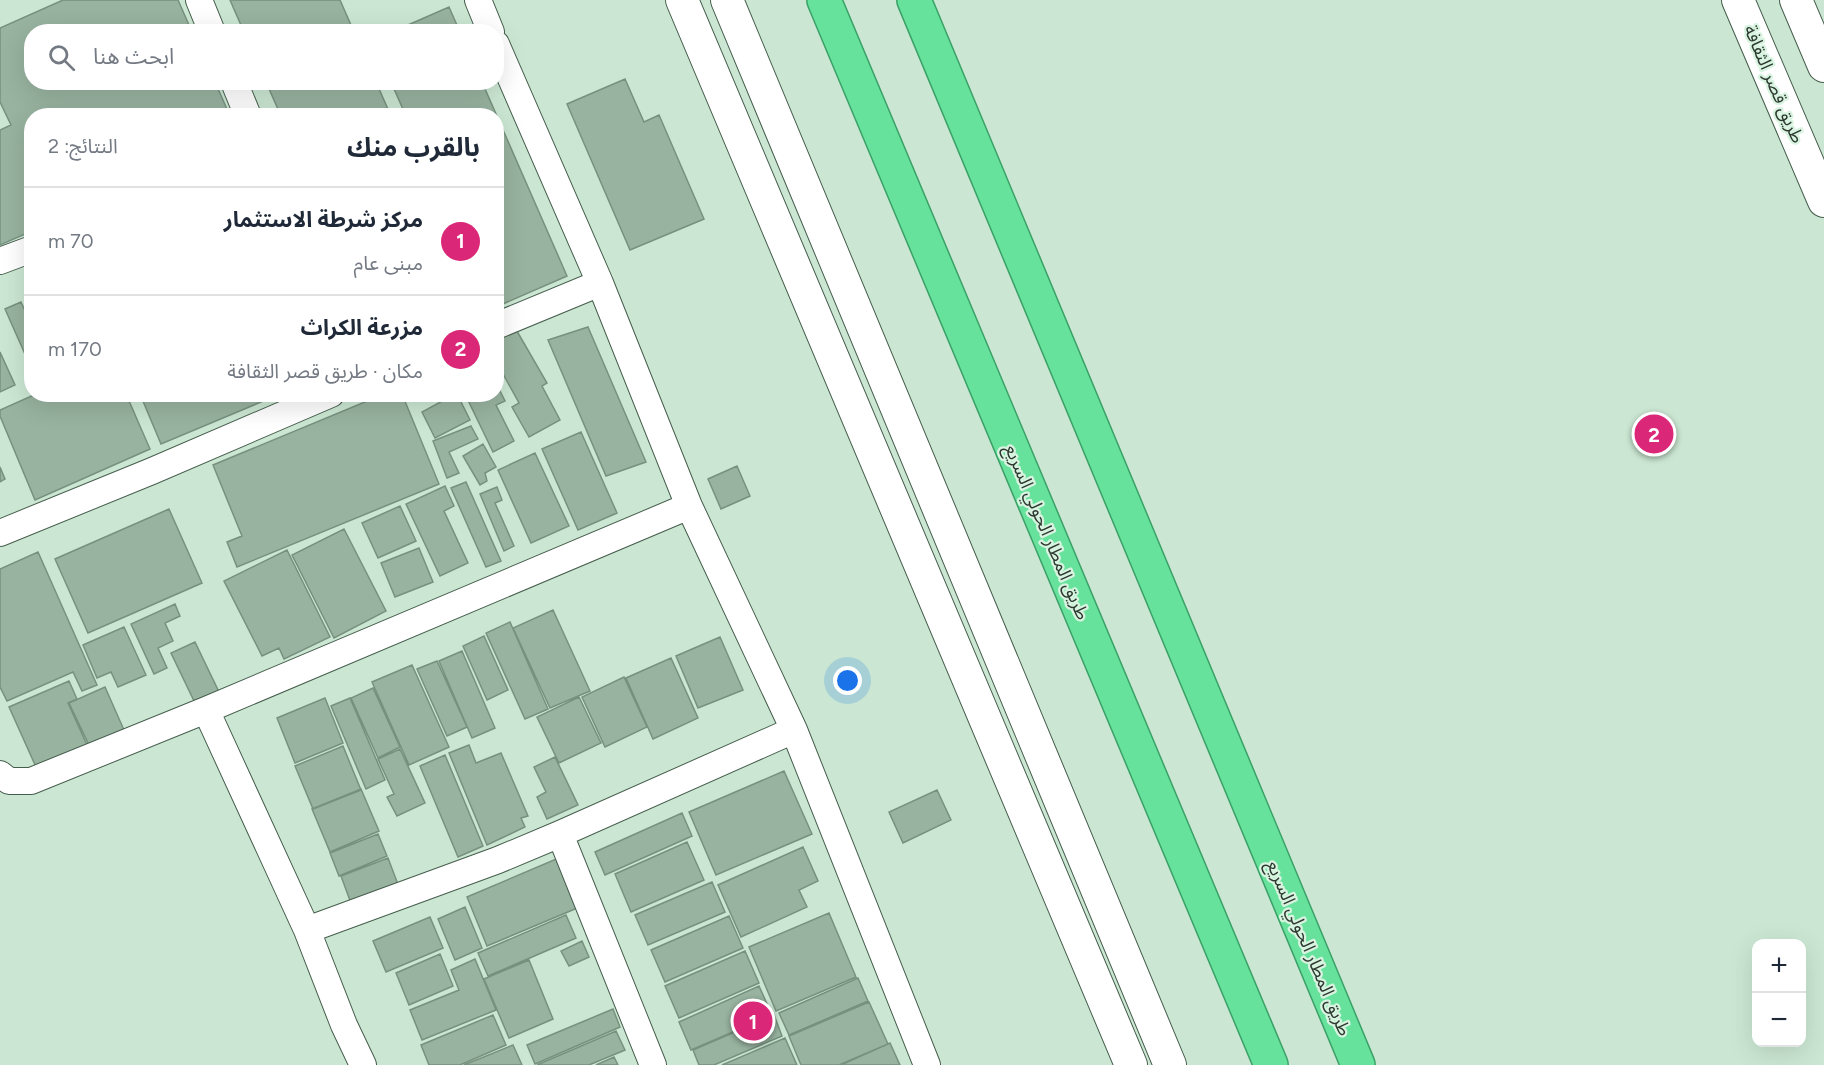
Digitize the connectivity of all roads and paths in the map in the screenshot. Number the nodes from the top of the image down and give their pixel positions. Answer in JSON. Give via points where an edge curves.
{"nodes":[{"id":1,"x":199,"y":0,"type":"edge"},
{"id":2,"x":478,"y":0,"type":"edge"},
{"id":3,"x":682,"y":0,"type":"edge"},
{"id":4,"x":727,"y":0,"type":"edge"},
{"id":5,"x":824,"y":0,"type":"edge"},
{"id":6,"x":914,"y":0,"type":"edge"},
{"id":7,"x":1738,"y":0,"type":"edge"},
{"id":8,"x":1796,"y":0,"type":"edge"},
{"id":9,"x":209,"y":24,"type":"edge"},
{"id":10,"x":488,"y":24,"type":"edge"},
{"id":11,"x":504,"y":62,"type":"edge"},
{"id":12,"x":1824,"y":66,"type":"edge"},
{"id":13,"x":237,"y":90,"type":"edge"},
{"id":14,"x":245,"y":108,"type":"edge"},
{"id":15,"x":1824,"y":201,"type":"edge"},
{"id":16,"x":24,"y":252,"type":"edge"},
{"id":17,"x":0,"y":261,"type":"edge"},
{"id":18,"x":600,"y":283,"type":"junction"},
{"id":19,"x":504,"y":323,"type":"edge"},
{"id":20,"x":312,"y":402,"type":"edge"},
{"id":21,"x":689,"y":506,"type":"junction"},
{"id":22,"x":0,"y":533,"type":"edge"},
{"id":23,"x":206,"y":710,"type":"junction"},
{"id":24,"x":794,"y":730,"type":"junction"},
{"id":25,"x":0,"y":774,"type":"edge"},
{"id":26,"x":560,"y":834,"type":"junction"},
{"id":27,"x":307,"y":930,"type":"junction"},
{"id":28,"x":363,"y":1065,"type":"edge"},
{"id":29,"x":653,"y":1065,"type":"edge"},
{"id":30,"x":927,"y":1065,"type":"edge"},
{"id":31,"x":1131,"y":1065,"type":"edge"},
{"id":32,"x":1170,"y":1065,"type":"edge"},
{"id":33,"x":1271,"y":1065,"type":"edge"},
{"id":34,"x":1358,"y":1065,"type":"edge"}],
"edges":[{"from":1,"to":9,"type":"street"},
{"from":2,"to":10,"type":"street"},
{"from":3,"to":31,"type":"street"},
{"from":4,"to":32,"type":"street"},
{"from":5,"to":33,"type":"highway","name":"طريق المطار الحولي السريع"},
{"from":6,"to":34,"type":"highway","name":"طريق المطار الحولي السريع"},
{"from":7,"to":15,"type":"street","name":"طريق قصر الثقافة"},
{"from":8,"to":12,"type":"street"},
{"from":11,"to":18,"type":"street"},
{"from":13,"to":14,"type":"street"},
{"from":16,"to":17,"type":"street"},
{"from":18,"to":19,"type":"street"},
{"from":18,"to":21,"type":"street"},
{"from":20,"to":22,"type":"street"},
{"from":21,"to":23,"type":"street"},
{"from":21,"to":24,"type":"street"},
{"from":23,"to":25,"type":"street","via":[[31,781],[9,781]]},
{"from":23,"to":27,"type":"street"},
{"from":24,"to":26,"type":"street"},
{"from":24,"to":30,"type":"street"},
{"from":26,"to":27,"type":"street"},
{"from":26,"to":29,"type":"street"},
{"from":27,"to":28,"type":"street"}]}
